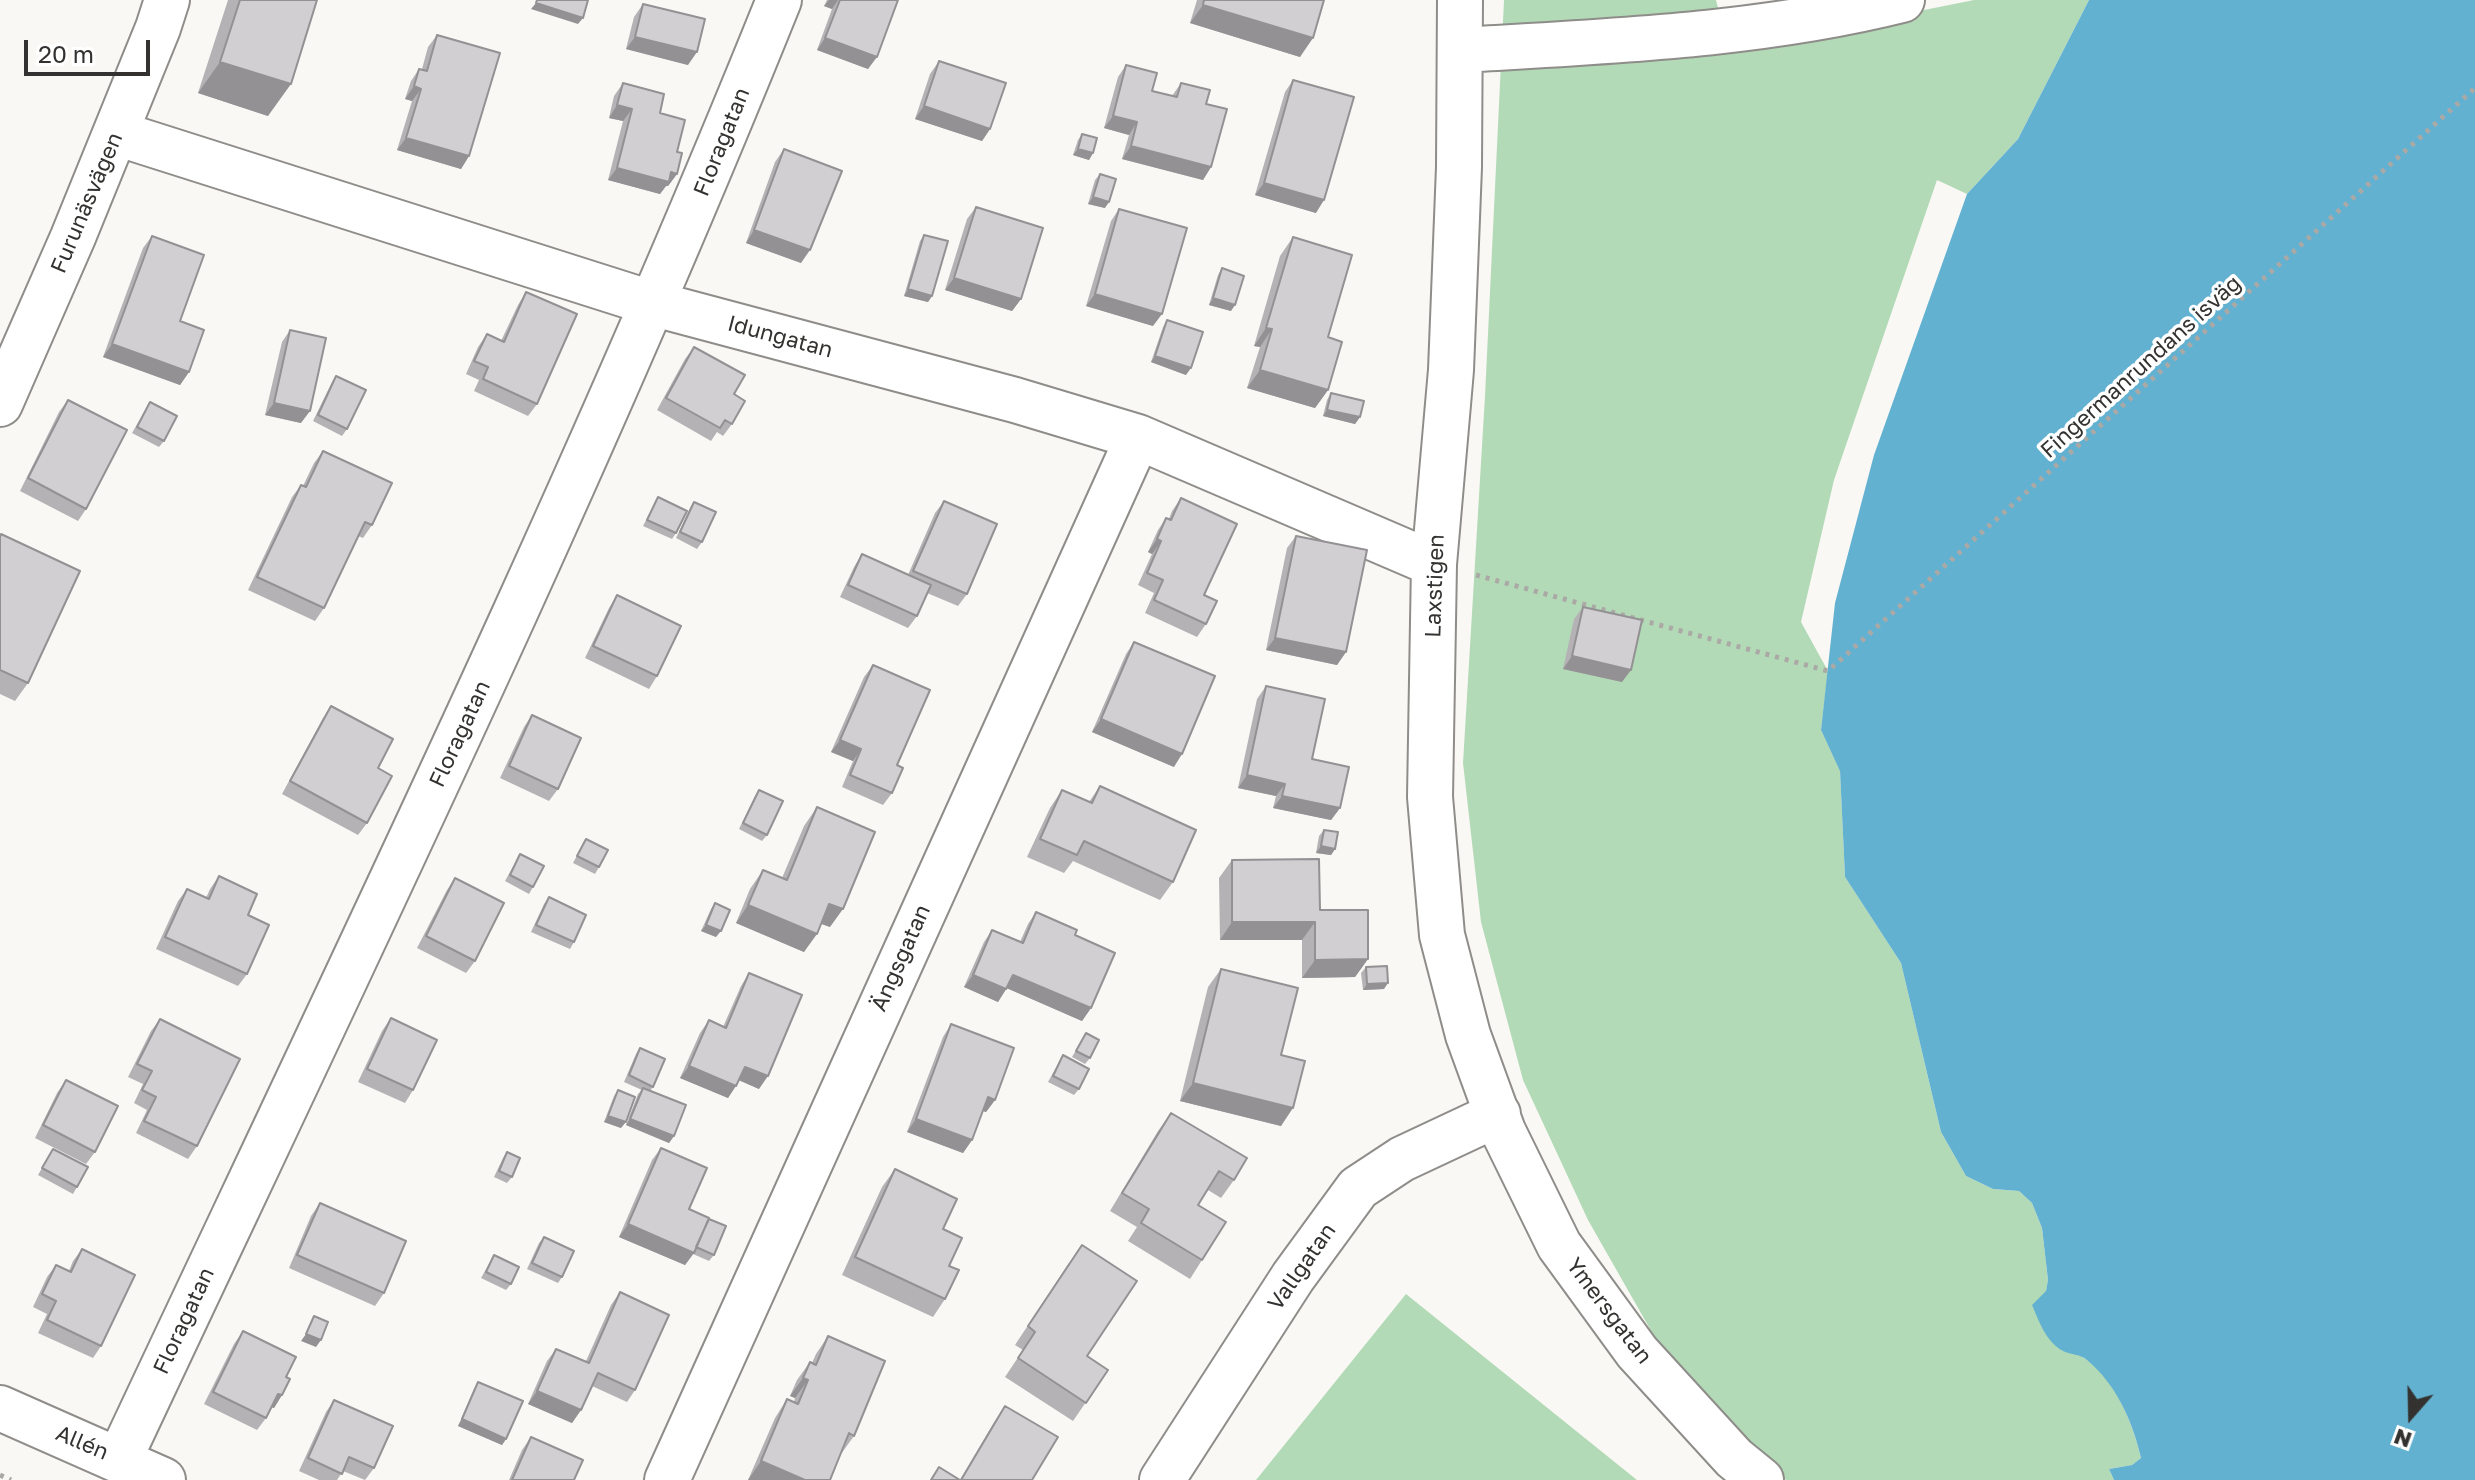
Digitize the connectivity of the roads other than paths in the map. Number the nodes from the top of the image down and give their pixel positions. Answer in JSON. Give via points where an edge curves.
{"nodes":[{"id":1,"x":167,"y":0,"type":"edge"},
{"id":2,"x":779,"y":0,"type":"edge"},
{"id":3,"x":1460,"y":0,"type":"edge"},
{"id":4,"x":1902,"y":0,"type":"edge"},
{"id":5,"x":1461,"y":50,"type":"junction"},
{"id":6,"x":116,"y":133,"type":"junction"},
{"id":7,"x":651,"y":303,"type":"junction"},
{"id":8,"x":0,"y":404,"type":"edge"},
{"id":9,"x":1138,"y":437,"type":"junction"},
{"id":10,"x":1434,"y":564,"type":"junction"},
{"id":11,"x":1498,"y":1114,"type":"junction"},
{"id":12,"x":0,"y":1408,"type":"edge"},
{"id":13,"x":119,"y":1460,"type":"junction"},
{"id":14,"x":163,"y":1480,"type":"edge"},
{"id":15,"x":667,"y":1480,"type":"edge"},
{"id":16,"x":1162,"y":1480,"type":"edge"},
{"id":17,"x":1761,"y":1480,"type":"edge"}],
"edges":[{"from":1,"to":6,"type":"street","name":"Furunäsvägen"},
{"from":2,"to":7,"type":"street","name":"Floragatan","via":[[701,196]]},
{"from":3,"to":5,"type":"street","name":"Laxstigen"},
{"from":4,"to":5,"type":"street","via":[[1693,36]]},
{"from":5,"to":10,"type":"street","name":"Laxstigen","via":[[1451,370]]},
{"from":6,"to":7,"type":"street","name":"Idungatan"},
{"from":6,"to":8,"type":"street","name":"Furunäsvägen"},
{"from":7,"to":9,"type":"street","name":"Idungatan"},
{"from":7,"to":13,"type":"street","name":"Floragatan","via":[[497,656]]},
{"from":9,"to":10,"type":"street","name":"Idungatan"},
{"from":9,"to":15,"type":"street","name":"Ängsgatan"},
{"from":10,"to":11,"type":"street","name":"Laxstigen","via":[[1430,797],[1442,935],[1468,1035]]},
{"from":11,"to":16,"type":"street","name":"Vallgatan","via":[[1402,1159],[1358,1188],[1293,1277]]},
{"from":11,"to":17,"type":"street","name":"Ymersgatan","via":[[1559,1245],[1637,1352],[1734,1458]]},
{"from":12,"to":13,"type":"street","name":"Allén"},
{"from":13,"to":14,"type":"street","name":"Allén"}]}
